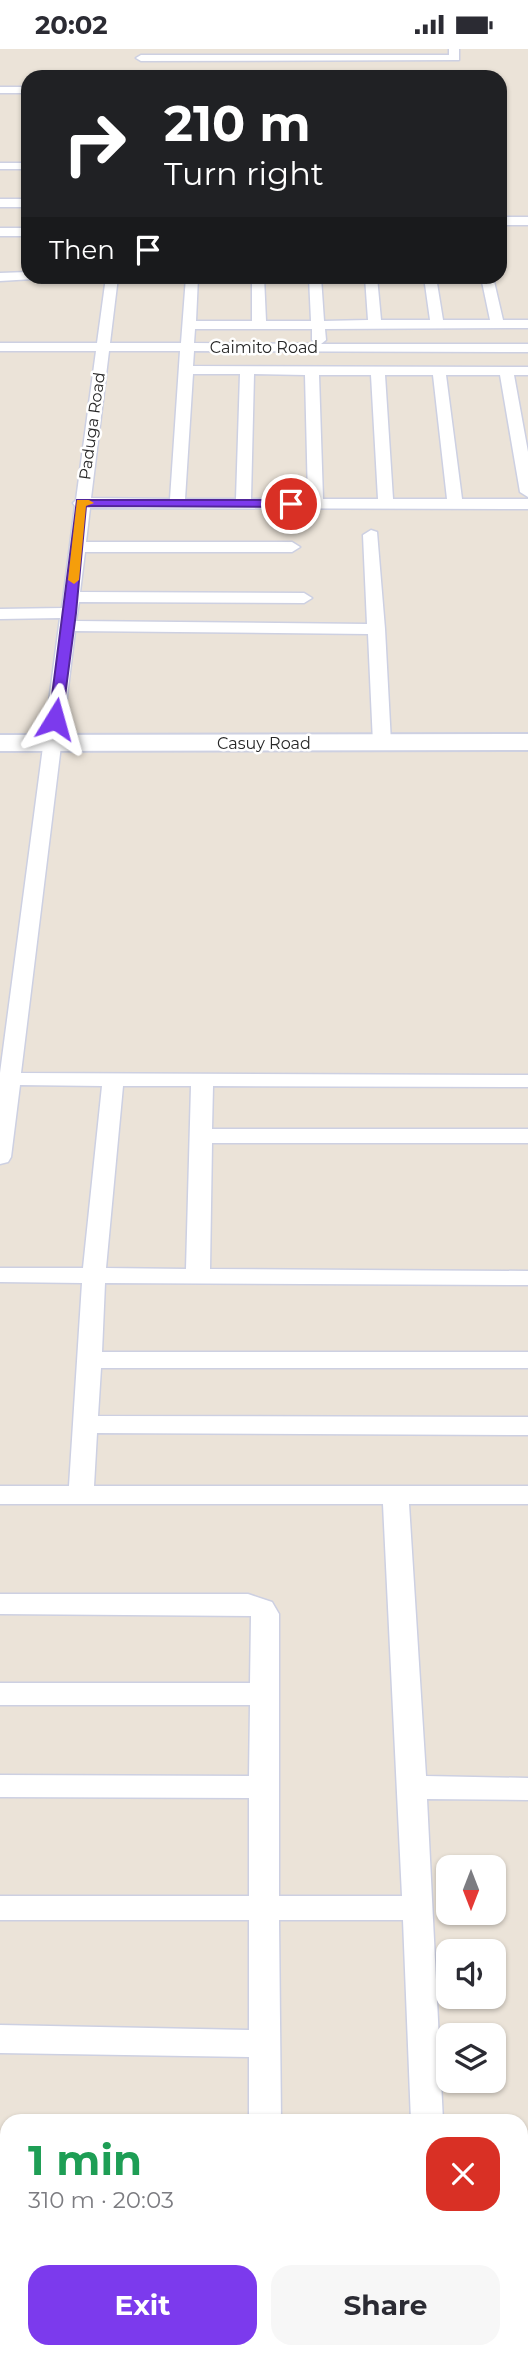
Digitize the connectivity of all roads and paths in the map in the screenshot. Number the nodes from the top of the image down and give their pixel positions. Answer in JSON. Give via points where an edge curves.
{"nodes":[{"id":1,"x":454,"y":54,"type":"edge"},
{"id":2,"x":141,"y":58,"type":"edge"},
{"id":3,"x":0,"y":90,"type":"edge"},
{"id":4,"x":21,"y":90,"type":"edge"},
{"id":5,"x":0,"y":166,"type":"edge"},
{"id":6,"x":21,"y":166,"type":"edge"},
{"id":7,"x":0,"y":203,"type":"edge"},
{"id":8,"x":21,"y":203,"type":"edge"},
{"id":9,"x":507,"y":221,"type":"edge"},
{"id":10,"x":528,"y":221,"type":"edge"},
{"id":11,"x":0,"y":232,"type":"edge"},
{"id":12,"x":21,"y":232,"type":"edge"},
{"id":13,"x":21,"y":276,"type":"edge"},
{"id":14,"x":0,"y":277,"type":"edge"},
{"id":15,"x":111,"y":284,"type":"edge"},
{"id":16,"x":191,"y":284,"type":"edge"},
{"id":17,"x":257,"y":284,"type":"edge"},
{"id":18,"x":315,"y":284,"type":"edge"},
{"id":19,"x":372,"y":284,"type":"edge"},
{"id":20,"x":431,"y":284,"type":"edge"},
{"id":21,"x":489,"y":284,"type":"edge"},
{"id":22,"x":437,"y":324,"type":"junction"},
{"id":23,"x":497,"y":324,"type":"junction"},
{"id":24,"x":528,"y":324,"type":"edge"},
{"id":25,"x":188,"y":325,"type":"junction"},
{"id":26,"x":259,"y":325,"type":"junction"},
{"id":27,"x":317,"y":325,"type":"junction"},
{"id":28,"x":375,"y":325,"type":"junction"},
{"id":29,"x":0,"y":347,"type":"edge"},
{"id":30,"x":104,"y":347,"type":"junction"},
{"id":31,"x":187,"y":347,"type":"junction"},
{"id":32,"x":320,"y":348,"type":"junction"},
{"id":33,"x":528,"y":348,"type":"edge"},
{"id":34,"x":185,"y":370,"type":"junction"},
{"id":35,"x":247,"y":371,"type":"junction"},
{"id":36,"x":312,"y":371,"type":"junction"},
{"id":37,"x":378,"y":371,"type":"junction"},
{"id":38,"x":439,"y":371,"type":"junction"},
{"id":39,"x":506,"y":371,"type":"junction"},
{"id":40,"x":528,"y":371,"type":"edge"},
{"id":41,"x":528,"y":492,"type":"edge"},
{"id":42,"x":81,"y":503,"type":"junction"},
{"id":43,"x":316,"y":503,"type":"junction"},
{"id":44,"x":177,"y":504,"type":"junction"},
{"id":45,"x":243,"y":504,"type":"junction"},
{"id":46,"x":386,"y":504,"type":"junction"},
{"id":47,"x":455,"y":504,"type":"junction"},
{"id":48,"x":528,"y":504,"type":"edge"},
{"id":49,"x":370,"y":535,"type":"dead end"},
{"id":50,"x":77,"y":547,"type":"junction"},
{"id":51,"x":292,"y":547,"type":"dead end"},
{"id":52,"x":304,"y":598,"type":"dead end"},
{"id":53,"x":70,"y":612,"type":"junction"},
{"id":54,"x":0,"y":614,"type":"edge"},
{"id":55,"x":377,"y":629,"type":"junction"},
{"id":56,"x":52,"y":742,"type":"junction"},
{"id":57,"x":0,"y":743,"type":"edge"},
{"id":58,"x":382,"y":743,"type":"junction"},
{"id":59,"x":528,"y":743,"type":"edge"},
{"id":60,"x":11,"y":1079,"type":"junction"},
{"id":61,"x":113,"y":1081,"type":"junction"},
{"id":62,"x":202,"y":1081,"type":"junction"},
{"id":63,"x":528,"y":1081,"type":"edge"},
{"id":64,"x":202,"y":1136,"type":"junction"},
{"id":65,"x":528,"y":1136,"type":"edge"},
{"id":66,"x":0,"y":1157,"type":"edge"},
{"id":67,"x":0,"y":1275,"type":"edge"},
{"id":68,"x":94,"y":1275,"type":"junction"},
{"id":69,"x":198,"y":1275,"type":"junction"},
{"id":70,"x":528,"y":1277,"type":"edge"},
{"id":71,"x":89,"y":1360,"type":"junction"},
{"id":72,"x":528,"y":1360,"type":"edge"},
{"id":73,"x":85,"y":1424,"type":"junction"},
{"id":74,"x":528,"y":1426,"type":"edge"},
{"id":75,"x":0,"y":1495,"type":"edge"},
{"id":76,"x":81,"y":1495,"type":"junction"},
{"id":77,"x":395,"y":1495,"type":"junction"},
{"id":78,"x":528,"y":1495,"type":"edge"},
{"id":79,"x":0,"y":1604,"type":"edge"},
{"id":80,"x":265,"y":1694,"type":"junction"},
{"id":81,"x":0,"y":1695,"type":"edge"},
{"id":82,"x":0,"y":1786,"type":"edge"},
{"id":83,"x":263,"y":1787,"type":"junction"},
{"id":84,"x":412,"y":1787,"type":"junction"},
{"id":85,"x":528,"y":1789,"type":"edge"},
{"id":86,"x":0,"y":1907,"type":"edge"},
{"id":87,"x":264,"y":1908,"type":"junction"},
{"id":88,"x":417,"y":1908,"type":"junction"},
{"id":89,"x":0,"y":2039,"type":"edge"},
{"id":90,"x":265,"y":2044,"type":"junction"},
{"id":91,"x":265,"y":2114,"type":"edge"},
{"id":92,"x":427,"y":2114,"type":"edge"}],
"edges":[{"from":1,"to":2,"type":"street","via":[[301,63]]},
{"from":3,"to":4,"type":"street"},
{"from":5,"to":6,"type":"street"},
{"from":7,"to":8,"type":"street"},
{"from":9,"to":10,"type":"street"},
{"from":11,"to":12,"type":"street"},
{"from":13,"to":14,"type":"street"},
{"from":15,"to":30,"type":"street","name":"Paduga Road"},
{"from":16,"to":25,"type":"street"},
{"from":17,"to":26,"type":"street"},
{"from":18,"to":27,"type":"street"},
{"from":19,"to":28,"type":"street"},
{"from":20,"to":22,"type":"street"},
{"from":21,"to":23,"type":"street"},
{"from":22,"to":23,"type":"street"},
{"from":22,"to":28,"type":"street"},
{"from":23,"to":24,"type":"street"},
{"from":25,"to":26,"type":"street"},
{"from":25,"to":31,"type":"street"},
{"from":26,"to":27,"type":"street"},
{"from":27,"to":28,"type":"street"},
{"from":27,"to":32,"type":"street"},
{"from":29,"to":30,"type":"street","name":"Caimito Road"},
{"from":30,"to":31,"type":"street","name":"Caimito Road"},
{"from":30,"to":42,"type":"street","name":"Paduga Road"},
{"from":31,"to":32,"type":"street","name":"Caimito Road"},
{"from":31,"to":34,"type":"street"},
{"from":32,"to":33,"type":"street","name":"Caimito Road"},
{"from":34,"to":35,"type":"street"},
{"from":34,"to":44,"type":"street"},
{"from":35,"to":36,"type":"street"},
{"from":35,"to":45,"type":"street"},
{"from":36,"to":37,"type":"street"},
{"from":36,"to":43,"type":"street"},
{"from":37,"to":38,"type":"street"},
{"from":37,"to":46,"type":"street"},
{"from":38,"to":39,"type":"street"},
{"from":38,"to":47,"type":"street"},
{"from":39,"to":40,"type":"street"},
{"from":39,"to":41,"type":"street"},
{"from":42,"to":44,"type":"street"},
{"from":42,"to":50,"type":"street","name":"Paduga Road"},
{"from":43,"to":45,"type":"street"},
{"from":43,"to":46,"type":"street"},
{"from":44,"to":45,"type":"street"},
{"from":46,"to":47,"type":"street"},
{"from":47,"to":48,"type":"street"},
{"from":49,"to":55,"type":"street"},
{"from":50,"to":51,"type":"street"},
{"from":50,"to":53,"type":"street","name":"Paduga Road"},
{"from":52,"to":53,"type":"street"},
{"from":53,"to":54,"type":"street"},
{"from":53,"to":55,"type":"street"},
{"from":53,"to":56,"type":"street","name":"Paduga Road"},
{"from":55,"to":58,"type":"street"},
{"from":56,"to":57,"type":"street","name":"Casuy Road"},
{"from":56,"to":58,"type":"street","name":"Casuy Road"},
{"from":56,"to":60,"type":"street","name":"Paduga Road"},
{"from":58,"to":59,"type":"street","name":"Casuy Road"},
{"from":60,"to":61,"type":"street"},
{"from":60,"to":66,"type":"street","name":"Paduga Road"},
{"from":61,"to":62,"type":"street"},
{"from":61,"to":68,"type":"street"},
{"from":62,"to":63,"type":"street"},
{"from":62,"to":64,"type":"street"},
{"from":64,"to":65,"type":"street"},
{"from":64,"to":69,"type":"street"},
{"from":67,"to":68,"type":"street"},
{"from":68,"to":69,"type":"street"},
{"from":68,"to":71,"type":"street"},
{"from":69,"to":70,"type":"street"},
{"from":71,"to":72,"type":"street"},
{"from":71,"to":73,"type":"street"},
{"from":73,"to":74,"type":"street"},
{"from":73,"to":76,"type":"street"},
{"from":75,"to":76,"type":"street"},
{"from":76,"to":77,"type":"street"},
{"from":77,"to":78,"type":"street"},
{"from":77,"to":84,"type":"street"},
{"from":79,"to":80,"type":"street","via":[[256,1605],[265,1614]]},
{"from":80,"to":81,"type":"street"},
{"from":80,"to":83,"type":"street"},
{"from":82,"to":83,"type":"street"},
{"from":83,"to":87,"type":"street"},
{"from":84,"to":85,"type":"street"},
{"from":84,"to":88,"type":"street"},
{"from":86,"to":87,"type":"street"},
{"from":87,"to":88,"type":"street"},
{"from":87,"to":90,"type":"street"},
{"from":88,"to":92,"type":"street"},
{"from":89,"to":90,"type":"street"},
{"from":90,"to":91,"type":"street"}]}
